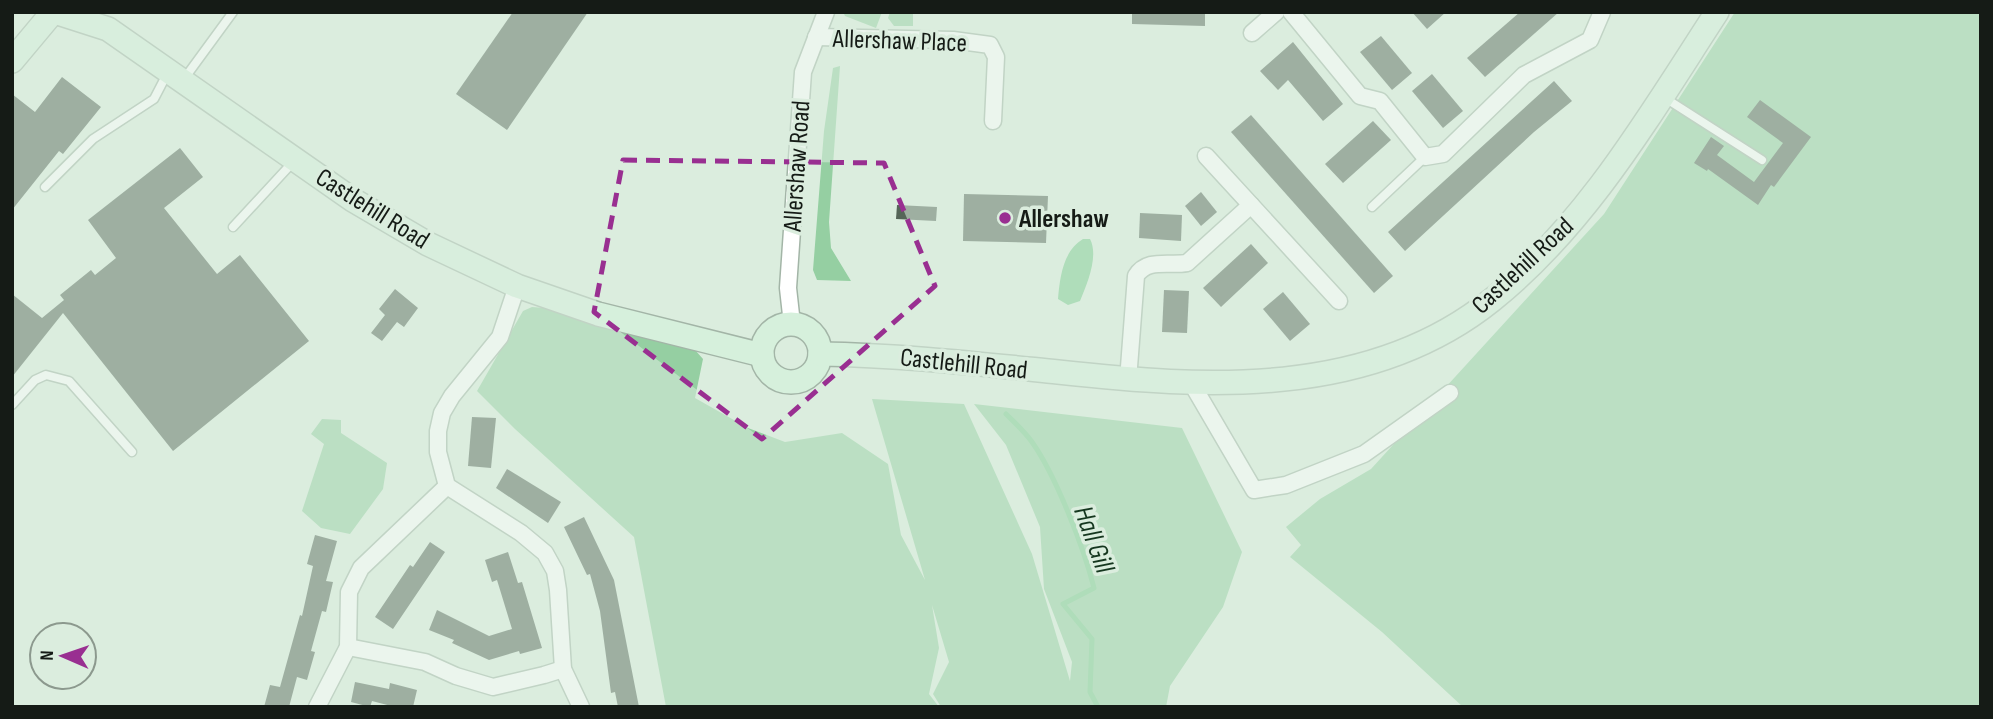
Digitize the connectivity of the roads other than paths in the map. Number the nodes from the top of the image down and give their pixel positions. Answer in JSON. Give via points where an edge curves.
{"nodes":[{"id":1,"x":54,"y":12,"type":"edge"},
{"id":2,"x":233,"y":12,"type":"edge"},
{"id":3,"x":826,"y":12,"type":"edge"},
{"id":4,"x":1276,"y":12,"type":"edge"},
{"id":5,"x":1291,"y":12,"type":"edge"},
{"id":6,"x":1602,"y":12,"type":"edge"},
{"id":7,"x":1717,"y":12,"type":"edge"},
{"id":8,"x":1252,"y":33,"type":"dead end"},
{"id":9,"x":816,"y":37,"type":"junction"},
{"id":10,"x":12,"y":61,"type":"edge"},
{"id":11,"x":175,"y":77,"type":"junction"},
{"id":12,"x":1662,"y":96,"type":"junction"},
{"id":13,"x":993,"y":121,"type":"dead end"},
{"id":14,"x":1206,"y":156,"type":"dead end"},
{"id":15,"x":1425,"y":157,"type":"junction"},
{"id":16,"x":296,"y":159,"type":"junction"},
{"id":17,"x":1762,"y":160,"type":"dead end"},
{"id":18,"x":46,"y":187,"type":"dead end"},
{"id":19,"x":1251,"y":205,"type":"junction"},
{"id":20,"x":1372,"y":207,"type":"dead end"},
{"id":21,"x":233,"y":227,"type":"dead end"},
{"id":22,"x":517,"y":286,"type":"junction"},
{"id":23,"x":1339,"y":300,"type":"dead end"},
{"id":24,"x":781,"y":328,"type":"junction"},
{"id":25,"x":721,"y":344,"type":"junction"},
{"id":26,"x":820,"y":354,"type":"junction"},
{"id":27,"x":762,"y":355,"type":"junction"},
{"id":28,"x":1128,"y":380,"type":"junction"},
{"id":29,"x":1192,"y":384,"type":"junction"},
{"id":30,"x":1450,"y":393,"type":"dead end"},
{"id":31,"x":12,"y":405,"type":"edge"},
{"id":32,"x":132,"y":452,"type":"dead end"},
{"id":33,"x":447,"y":486,"type":"junction"},
{"id":34,"x":348,"y":647,"type":"junction"},
{"id":35,"x":563,"y":669,"type":"junction"},
{"id":36,"x":317,"y":707,"type":"edge"},
{"id":37,"x":581,"y":707,"type":"edge"}],
"edges":[{"from":1,"to":10,"type":"main road"},
{"from":1,"to":11,"type":"main road","name":"Castlehill Road","via":[[108,29]]},
{"from":2,"to":11,"type":"lane"},
{"from":3,"to":9,"type":"street","name":"Allershaw Road"},
{"from":4,"to":8,"type":"street"},
{"from":5,"to":15,"type":"street","via":[[1360,96],[1380,101]]},
{"from":6,"to":15,"type":"street","via":[[1590,40],[1524,75],[1443,154]]},
{"from":7,"to":12,"type":"main road","name":"Castlehill Road"},
{"from":9,"to":13,"type":"street","name":"Allershaw Place","via":[[990,45],[996,57]]},
{"from":9,"to":24,"type":"street","name":"Allershaw Road","via":[[803,72],[788,288]]},
{"from":11,"to":16,"type":"main road","name":"Castlehill Road"},
{"from":11,"to":18,"type":"lane","via":[[154,99],[93,139]]},
{"from":12,"to":17,"type":"lane"},
{"from":12,"to":29,"type":"main road","name":"Castlehill Road","via":[[1562,231],[1491,300],[1454,325],[1408,349],[1340,371],[1271,381]]},
{"from":14,"to":19,"type":"street"},
{"from":15,"to":20,"type":"lane"},
{"from":16,"to":21,"type":"lane"},
{"from":16,"to":22,"type":"main road","name":"Castlehill Road","via":[[417,238]]},
{"from":19,"to":23,"type":"street"},
{"from":19,"to":28,"type":"street","via":[[1186,263],[1154,264],[1139,270]]},
{"from":22,"to":25,"type":"main road","name":"Castlehill Road","via":[[598,314]]},
{"from":22,"to":33,"type":"street","via":[[500,337],[442,413],[438,452]]},
{"from":24,"to":25,"type":"main road","name":"Castlehill Road"},
{"from":24,"to":26,"type":"main road","via":[[808,330]]},
{"from":24,"to":27,"type":"main road","via":[[764,341]]},
{"from":25,"to":27,"type":"main road","name":"Castlehill Road"},
{"from":26,"to":27,"type":"main road","via":[[810,375],[795,382],[771,374]]},
{"from":26,"to":28,"type":"main road","name":"Castlehill Road","via":[[877,355]]},
{"from":28,"to":29,"type":"main road","name":"Castlehill Road"},
{"from":29,"to":30,"type":"street","via":[[1254,490],[1286,485],[1364,454]]},
{"from":31,"to":32,"type":"lane","via":[[35,380],[46,375],[69,381]]},
{"from":33,"to":34,"type":"street","via":[[361,568],[349,593]]},
{"from":33,"to":35,"type":"street","via":[[521,533],[545,554],[555,571],[558,590]]},
{"from":34,"to":35,"type":"street","via":[[425,662],[493,687]]},
{"from":34,"to":36,"type":"street"},
{"from":35,"to":37,"type":"street"}]}
